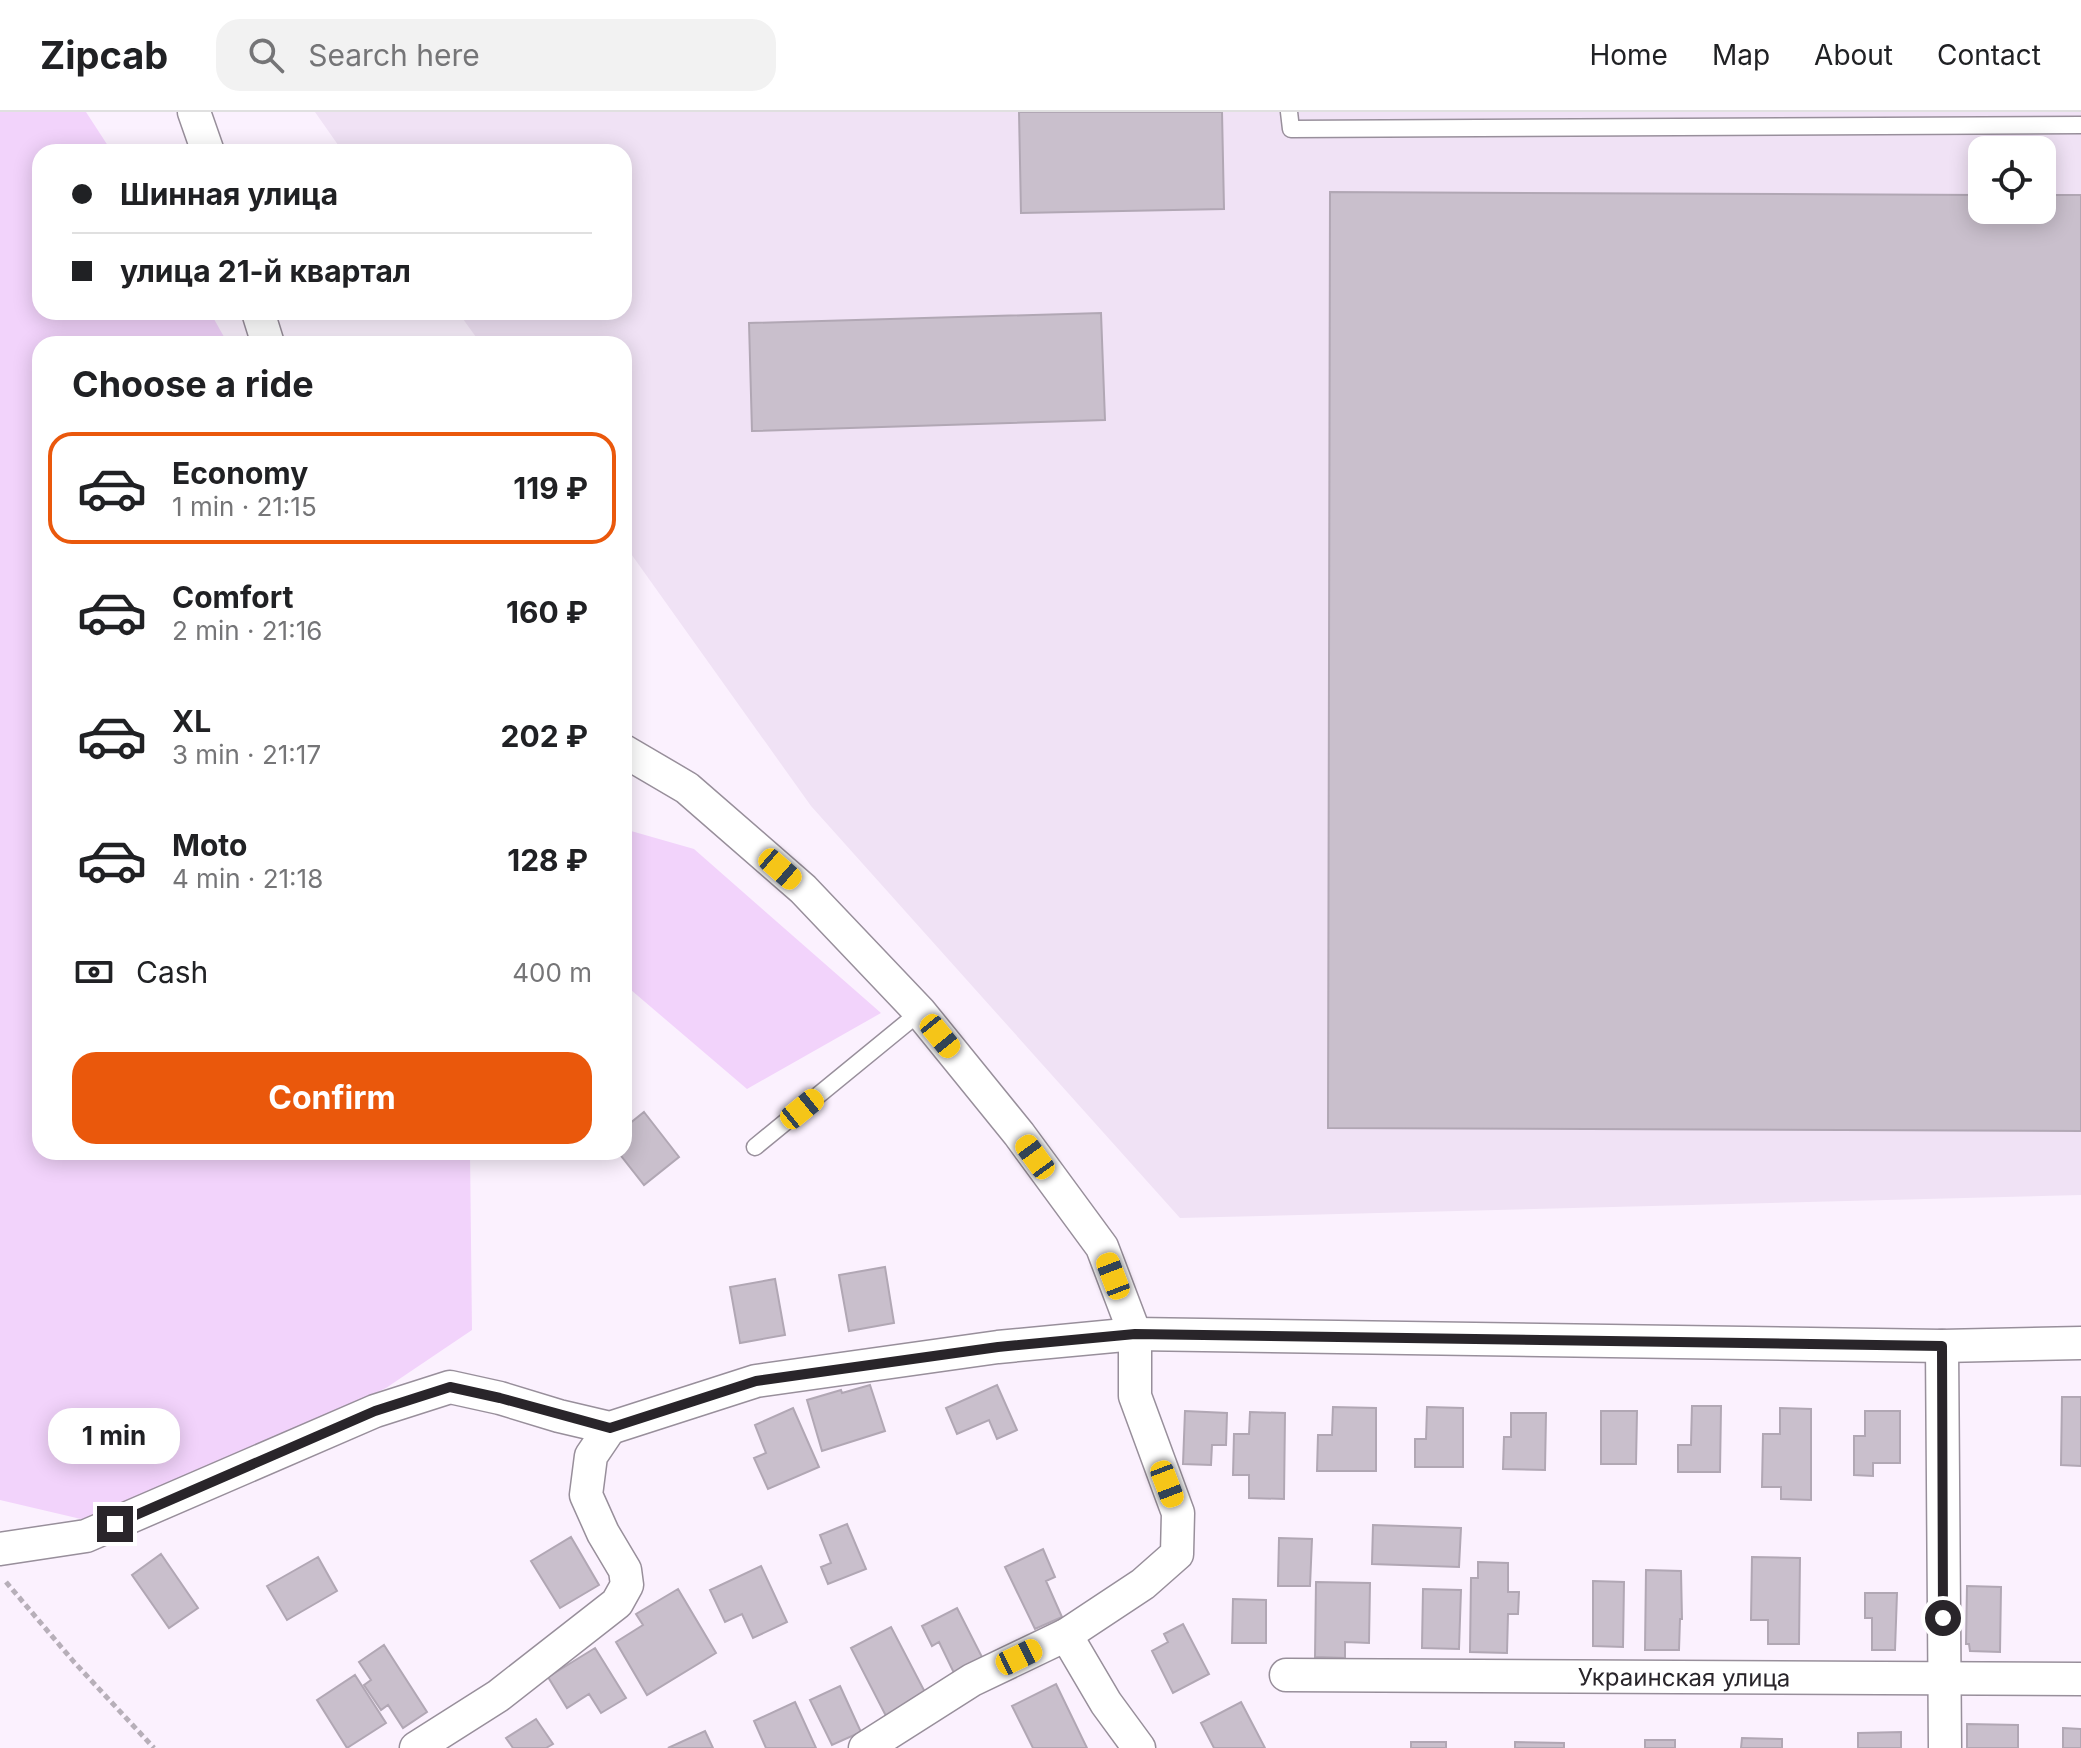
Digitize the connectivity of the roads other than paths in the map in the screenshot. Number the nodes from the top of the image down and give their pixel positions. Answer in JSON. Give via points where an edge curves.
{"nodes":[{"id":1,"x":194,"y":112,"type":"edge"},
{"id":2,"x":1289,"y":112,"type":"edge"},
{"id":3,"x":2081,"y":125,"type":"edge"},
{"id":4,"x":205,"y":144,"type":"edge"},
{"id":5,"x":632,"y":756,"type":"edge"},
{"id":6,"x":920,"y":1012,"type":"junction"},
{"id":7,"x":755,"y":1147,"type":"dead end"},
{"id":8,"x":1135,"y":1334,"type":"junction"},
{"id":9,"x":2081,"y":1343,"type":"edge"},
{"id":10,"x":1942,"y":1346,"type":"junction"},
{"id":11,"x":610,"y":1428,"type":"junction"},
{"id":12,"x":0,"y":1549,"type":"edge"},
{"id":13,"x":1066,"y":1635,"type":"junction"},
{"id":14,"x":1286,"y":1675,"type":"dead end"},
{"id":15,"x":1944,"y":1678,"type":"junction"},
{"id":16,"x":2081,"y":1679,"type":"edge"},
{"id":17,"x":416,"y":1748,"type":"edge"},
{"id":18,"x":865,"y":1748,"type":"edge"},
{"id":19,"x":1139,"y":1748,"type":"edge"},
{"id":20,"x":1945,"y":1748,"type":"edge"}],
"edges":[{"from":1,"to":4,"type":"street"},
{"from":2,"to":3,"type":"lane","via":[[1291,129]]},
{"from":5,"to":6,"type":"street","via":[[687,788],[791,879]]},
{"from":6,"to":7,"type":"lane"},
{"from":6,"to":8,"type":"street","via":[[1102,1247]]},
{"from":8,"to":10,"type":"street"},
{"from":8,"to":11,"type":"street","via":[[756,1381]]},
{"from":8,"to":13,"type":"street","via":[[1135,1396],[1178,1513],[1177,1554],[1143,1584]]},
{"from":9,"to":10,"type":"street"},
{"from":10,"to":15,"type":"street"},
{"from":11,"to":12,"type":"street","via":[[450,1387],[375,1411],[86,1536]]},
{"from":11,"to":17,"type":"street","via":[[591,1456],[586,1495],[625,1570],[627,1585],[617,1603],[498,1696]]},
{"from":13,"to":18,"type":"street","via":[[972,1680]]},
{"from":13,"to":19,"type":"street"},
{"from":14,"to":15,"type":"street","name":"Украинская улица"},
{"from":15,"to":16,"type":"street","name":"Украинская улица"},
{"from":15,"to":20,"type":"street"}]}
